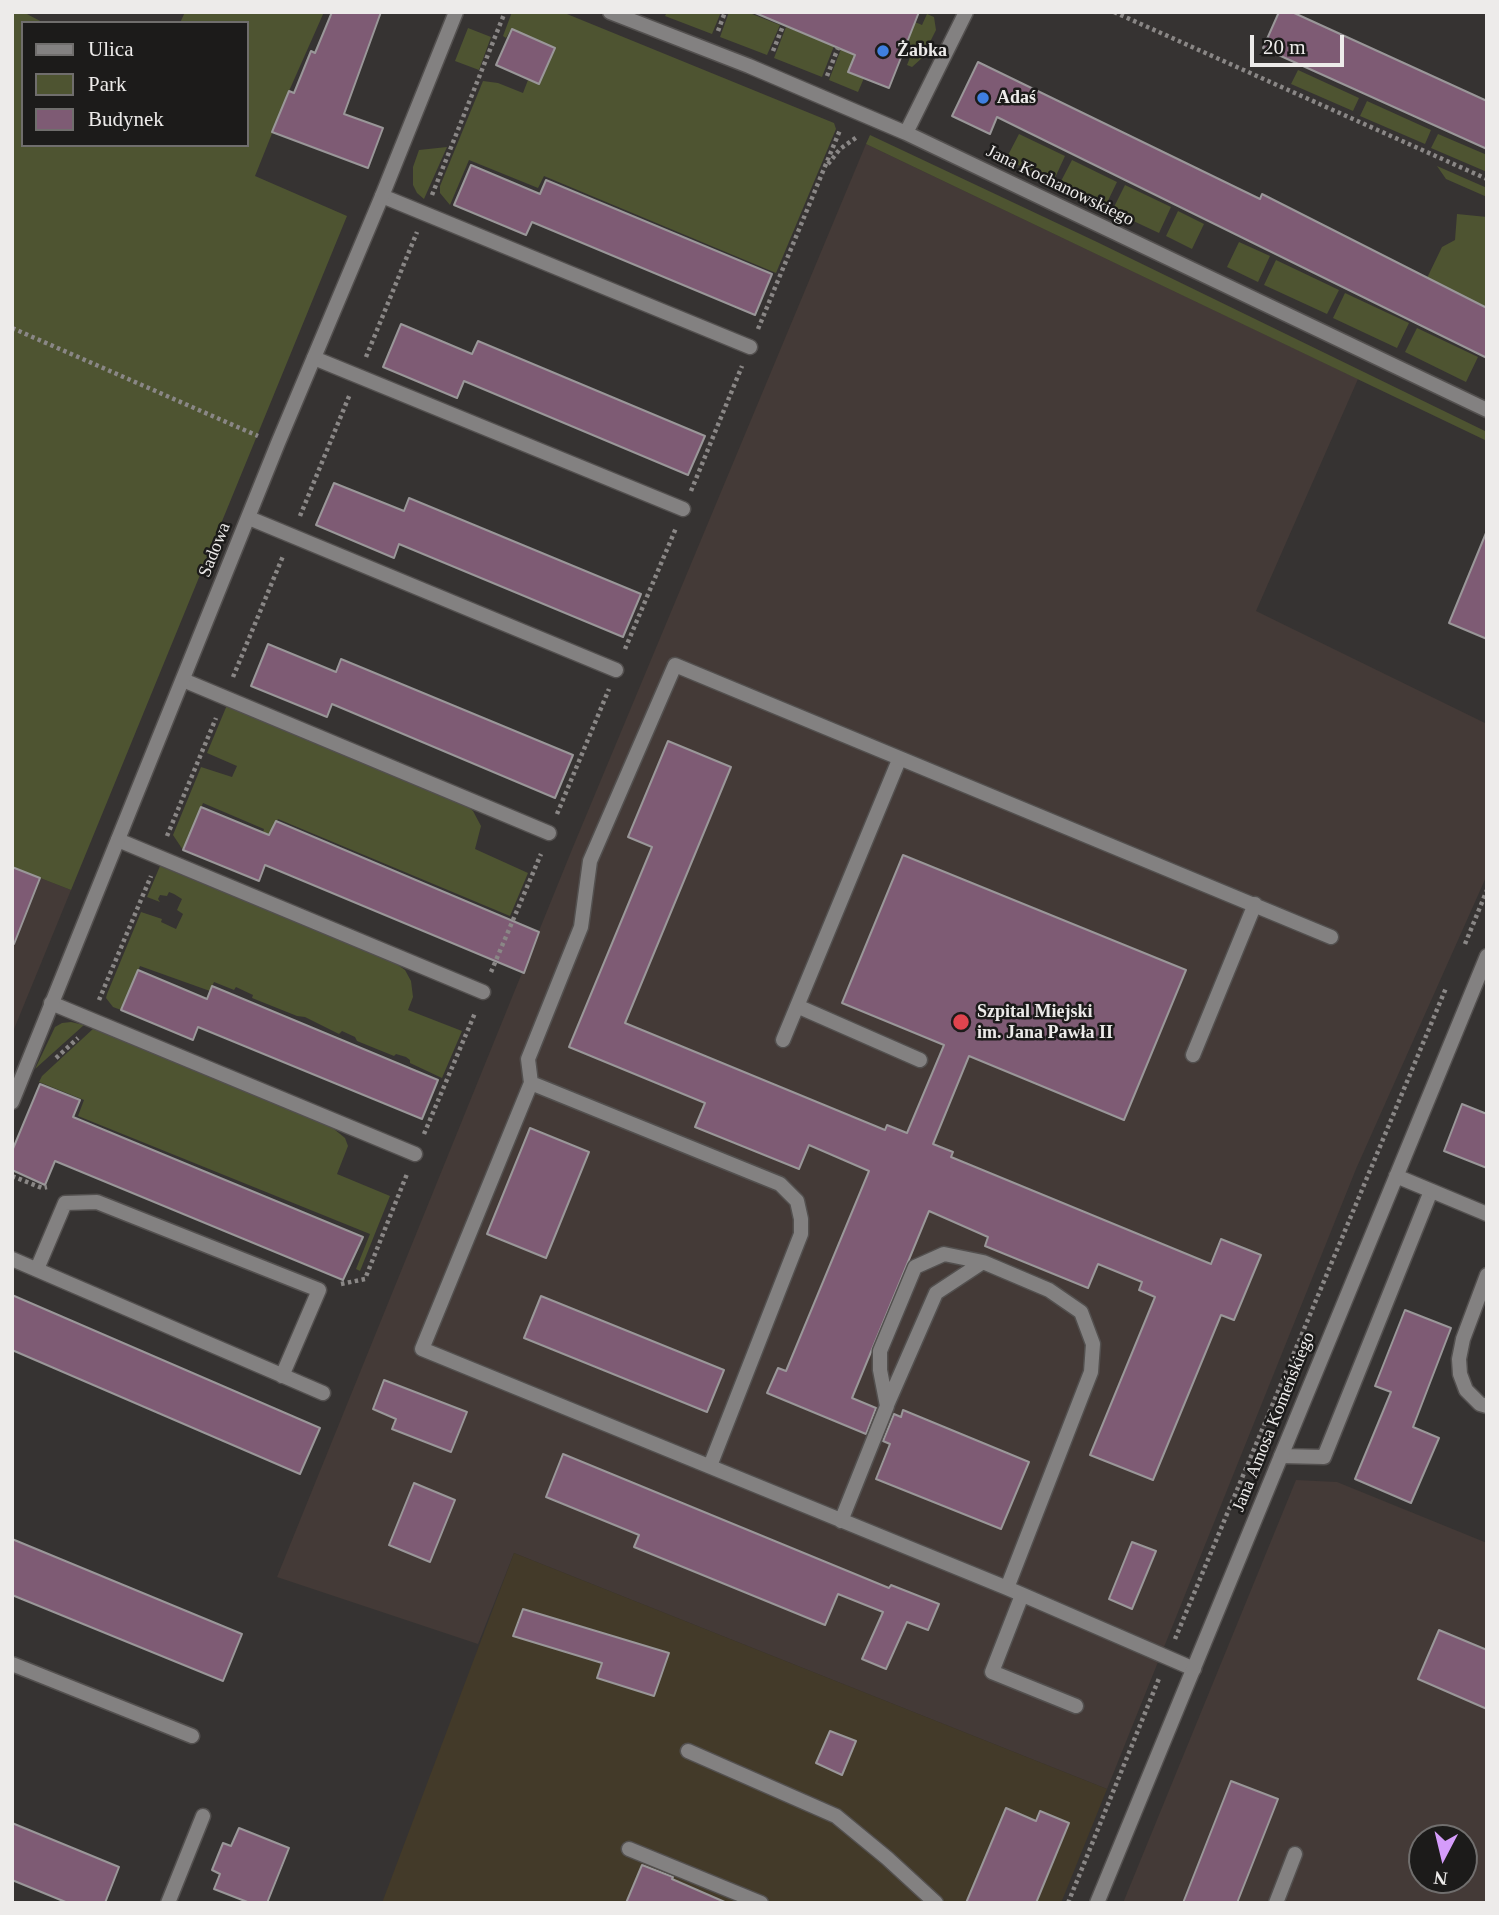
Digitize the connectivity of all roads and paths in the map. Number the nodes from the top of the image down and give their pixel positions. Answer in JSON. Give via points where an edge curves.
{"nodes":[{"id":1,"x":456,"y":12,"type":"edge"},
{"id":2,"x":505,"y":12,"type":"edge"},
{"id":3,"x":610,"y":12,"type":"edge"},
{"id":4,"x":725,"y":12,"type":"edge"},
{"id":5,"x":966,"y":12,"type":"edge"},
{"id":6,"x":1114,"y":12,"type":"edge"},
{"id":7,"x":783,"y":26,"type":"dead end"},
{"id":8,"x":714,"y":41,"type":"dead end"},
{"id":9,"x":838,"y":48,"type":"dead end"},
{"id":10,"x":768,"y":62,"type":"dead end"},
{"id":11,"x":823,"y":85,"type":"dead end"},
{"id":12,"x":849,"y":109,"type":"junction"},
{"id":13,"x":906,"y":133,"type":"junction"},
{"id":14,"x":1487,"y":179,"type":"edge"},
{"id":15,"x":382,"y":196,"type":"junction"},
{"id":16,"x":425,"y":214,"type":"junction"},
{"id":17,"x":12,"y":328,"type":"edge"},
{"id":18,"x":750,"y":347,"type":"junction"},
{"id":19,"x":314,"y":358,"type":"junction"},
{"id":20,"x":358,"y":376,"type":"junction"},
{"id":21,"x":1487,"y":410,"type":"edge"},
{"id":22,"x":278,"y":443,"type":"junction"},
{"id":23,"x":683,"y":509,"type":"junction"},
{"id":24,"x":249,"y":518,"type":"junction"},
{"id":25,"x":292,"y":535,"type":"junction"},
{"id":26,"x":616,"y":670,"type":"junction"},
{"id":27,"x":183,"y":680,"type":"junction"},
{"id":28,"x":225,"y":697,"type":"junction"},
{"id":29,"x":899,"y":760,"type":"junction"},
{"id":30,"x":549,"y":833,"type":"junction"},
{"id":31,"x":118,"y":840,"type":"junction"},
{"id":32,"x":159,"y":857,"type":"junction"},
{"id":33,"x":1487,"y":890,"type":"edge"},
{"id":34,"x":1255,"y":904,"type":"junction"},
{"id":35,"x":1331,"y":937,"type":"dead end"},
{"id":36,"x":1460,"y":955,"type":"dead end"},
{"id":37,"x":1487,"y":956,"type":"edge"},
{"id":38,"x":1450,"y":979,"type":"dead end"},
{"id":39,"x":483,"y":992,"type":"junction"},
{"id":40,"x":51,"y":1003,"type":"junction"},
{"id":41,"x":797,"y":1006,"type":"junction"},
{"id":42,"x":91,"y":1019,"type":"junction"},
{"id":43,"x":783,"y":1040,"type":"dead end"},
{"id":44,"x":1193,"y":1055,"type":"dead end"},
{"id":45,"x":920,"y":1060,"type":"dead end"},
{"id":46,"x":51,"y":1062,"type":"dead end"},
{"id":47,"x":531,"y":1083,"type":"junction"},
{"id":48,"x":12,"y":1102,"type":"edge"},
{"id":49,"x":415,"y":1154,"type":"junction"},
{"id":50,"x":1396,"y":1176,"type":"junction"},
{"id":51,"x":1431,"y":1191,"type":"junction"},
{"id":52,"x":1487,"y":1214,"type":"edge"},
{"id":53,"x":12,"y":1259,"type":"edge"},
{"id":54,"x":983,"y":1262,"type":"junction"},
{"id":55,"x":37,"y":1269,"type":"junction"},
{"id":56,"x":1487,"y":1275,"type":"edge"},
{"id":57,"x":365,"y":1279,"type":"dead end"},
{"id":58,"x":282,"y":1376,"type":"junction"},
{"id":59,"x":323,"y":1393,"type":"dead end"},
{"id":60,"x":887,"y":1406,"type":"junction"},
{"id":61,"x":1487,"y":1406,"type":"edge"},
{"id":62,"x":1281,"y":1456,"type":"junction"},
{"id":63,"x":710,"y":1466,"type":"junction"},
{"id":64,"x":841,"y":1521,"type":"junction"},
{"id":65,"x":1007,"y":1588,"type":"junction"},
{"id":66,"x":1023,"y":1595,"type":"junction"},
{"id":67,"x":1167,"y":1658,"type":"junction"},
{"id":68,"x":12,"y":1664,"type":"edge"},
{"id":69,"x":1194,"y":1669,"type":"junction"},
{"id":70,"x":1076,"y":1706,"type":"dead end"},
{"id":71,"x":192,"y":1737,"type":"dead end"},
{"id":72,"x":688,"y":1751,"type":"dead end"},
{"id":73,"x":203,"y":1816,"type":"dead end"},
{"id":74,"x":629,"y":1849,"type":"dead end"},
{"id":75,"x":1295,"y":1854,"type":"dead end"},
{"id":76,"x":168,"y":1903,"type":"edge"},
{"id":77,"x":761,"y":1903,"type":"edge"},
{"id":78,"x":936,"y":1903,"type":"edge"},
{"id":79,"x":1068,"y":1903,"type":"edge"},
{"id":80,"x":1097,"y":1903,"type":"edge"},
{"id":81,"x":1276,"y":1903,"type":"edge"}],
"edges":[{"from":1,"to":15,"type":"street","name":"Sadowa"},
{"from":2,"to":16,"type":"path"},
{"from":3,"to":12,"type":"street","name":"Jana Kochanowskiego"},
{"from":4,"to":8,"type":"path"},
{"from":5,"to":13,"type":"street"},
{"from":6,"to":14,"type":"path"},
{"from":7,"to":10,"type":"path"},
{"from":9,"to":11,"type":"path"},
{"from":12,"to":13,"type":"street","name":"Jana Kochanowskiego"},
{"from":12,"to":18,"type":"path"},
{"from":13,"to":21,"type":"street","name":"Jana Kochanowskiego"},
{"from":15,"to":16,"type":"street"},
{"from":15,"to":19,"type":"street","name":"Sadowa"},
{"from":16,"to":18,"type":"street"},
{"from":16,"to":20,"type":"path"},
{"from":17,"to":22,"type":"path"},
{"from":18,"to":23,"type":"path"},
{"from":19,"to":20,"type":"street"},
{"from":19,"to":22,"type":"street","name":"Sadowa"},
{"from":20,"to":23,"type":"street"},
{"from":20,"to":25,"type":"path"},
{"from":22,"to":24,"type":"street","name":"Sadowa"},
{"from":23,"to":26,"type":"path"},
{"from":24,"to":25,"type":"street"},
{"from":24,"to":27,"type":"street","name":"Sadowa"},
{"from":25,"to":26,"type":"street"},
{"from":25,"to":28,"type":"path"},
{"from":26,"to":30,"type":"path"},
{"from":27,"to":28,"type":"street"},
{"from":27,"to":31,"type":"street","name":"Sadowa"},
{"from":28,"to":30,"type":"street"},
{"from":28,"to":32,"type":"path"},
{"from":29,"to":34,"type":"street"},
{"from":29,"to":41,"type":"street"},
{"from":29,"to":47,"type":"street","via":[[675,665],[590,861],[581,927],[528,1059]]},
{"from":30,"to":39,"type":"path"},
{"from":31,"to":32,"type":"street"},
{"from":31,"to":40,"type":"street","name":"Sadowa"},
{"from":32,"to":39,"type":"street"},
{"from":32,"to":42,"type":"path"},
{"from":33,"to":36,"type":"path"},
{"from":34,"to":35,"type":"street"},
{"from":34,"to":44,"type":"street"},
{"from":37,"to":50,"type":"street","name":"Jana Amosa Komeńskiego"},
{"from":38,"to":67,"type":"path"},
{"from":39,"to":49,"type":"path"},
{"from":40,"to":42,"type":"street"},
{"from":40,"to":48,"type":"street","name":"Sadowa"},
{"from":41,"to":43,"type":"street"},
{"from":41,"to":45,"type":"street"},
{"from":42,"to":46,"type":"path","via":[[88,1028]]},
{"from":42,"to":49,"type":"street"},
{"from":47,"to":63,"type":"street","via":[[780,1184],[797,1201],[801,1234]]},
{"from":47,"to":63,"type":"street","via":[[422,1349]]},
{"from":49,"to":57,"type":"path"},
{"from":50,"to":51,"type":"street"},
{"from":50,"to":62,"type":"street","name":"Jana Amosa Komeńskiego"},
{"from":51,"to":52,"type":"street"},
{"from":51,"to":62,"type":"street","via":[[1324,1457]]},
{"from":53,"to":55,"type":"street"},
{"from":54,"to":60,"type":"street","via":[[936,1293]]},
{"from":54,"to":60,"type":"street","via":[[944,1254],[915,1267],[880,1351]]},
{"from":54,"to":65,"type":"street","via":[[1049,1290],[1080,1312],[1093,1344],[1091,1372]]},
{"from":55,"to":58,"type":"street"},
{"from":55,"to":58,"type":"street","via":[[65,1203],[97,1202],[319,1290]]},
{"from":56,"to":61,"type":"street","via":[[1459,1359],[1466,1390]]},
{"from":58,"to":59,"type":"street"},
{"from":60,"to":64,"type":"street"},
{"from":62,"to":69,"type":"street","name":"Jana Amosa Komeńskiego"},
{"from":63,"to":64,"type":"street"},
{"from":64,"to":65,"type":"street"},
{"from":65,"to":66,"type":"street"},
{"from":66,"to":67,"type":"street"},
{"from":66,"to":70,"type":"street","via":[[992,1672]]},
{"from":67,"to":69,"type":"street"},
{"from":67,"to":79,"type":"path"},
{"from":68,"to":71,"type":"street"},
{"from":69,"to":80,"type":"street","name":"Jana Amosa Komeńskiego"},
{"from":72,"to":78,"type":"street","via":[[836,1816]]},
{"from":73,"to":76,"type":"street"},
{"from":74,"to":77,"type":"street"},
{"from":75,"to":81,"type":"street"}]}
